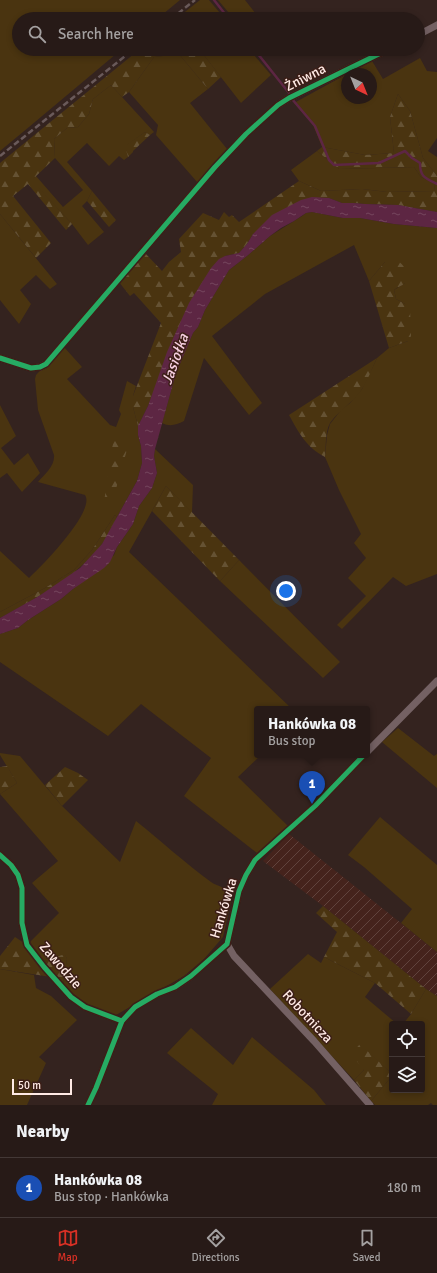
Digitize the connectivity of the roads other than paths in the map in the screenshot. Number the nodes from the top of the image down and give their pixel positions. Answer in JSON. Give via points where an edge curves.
{"nodes":[{"id":1,"x":437,"y":25,"type":"edge"},
{"id":2,"x":425,"y":31,"type":"edge"},
{"id":3,"x":375,"y":56,"type":"edge"},
{"id":4,"x":0,"y":358,"type":"edge"},
{"id":5,"x":437,"y":681,"type":"edge"},
{"id":6,"x":370,"y":749,"type":"edge"},
{"id":7,"x":361,"y":758,"type":"edge"},
{"id":8,"x":0,"y":855,"type":"edge"},
{"id":9,"x":227,"y":944,"type":"junction"},
{"id":10,"x":122,"y":1021,"type":"junction"},
{"id":11,"x":88,"y":1105,"type":"edge"},
{"id":12,"x":370,"y":1105,"type":"edge"}],
"edges":[{"from":1,"to":2,"type":"street"},
{"from":3,"to":4,"type":"street","name":"Żniwna","via":[[289,98],[246,134],[46,364],[31,368]]},
{"from":5,"to":6,"type":"street"},
{"from":7,"to":9,"type":"street","name":"Hankówka","via":[[256,860],[239,891]]},
{"from":8,"to":10,"type":"street","name":"Zawodzie","via":[[18,875],[22,888],[22,923],[27,945],[72,997],[85,1007]]},
{"from":9,"to":10,"type":"street","name":"Hankówka","via":[[191,976],[175,987],[134,1007]]},
{"from":9,"to":12,"type":"street","name":"Robotnicza","via":[[234,956],[314,1040]]},
{"from":10,"to":11,"type":"street","name":"Hankówka"}]}
